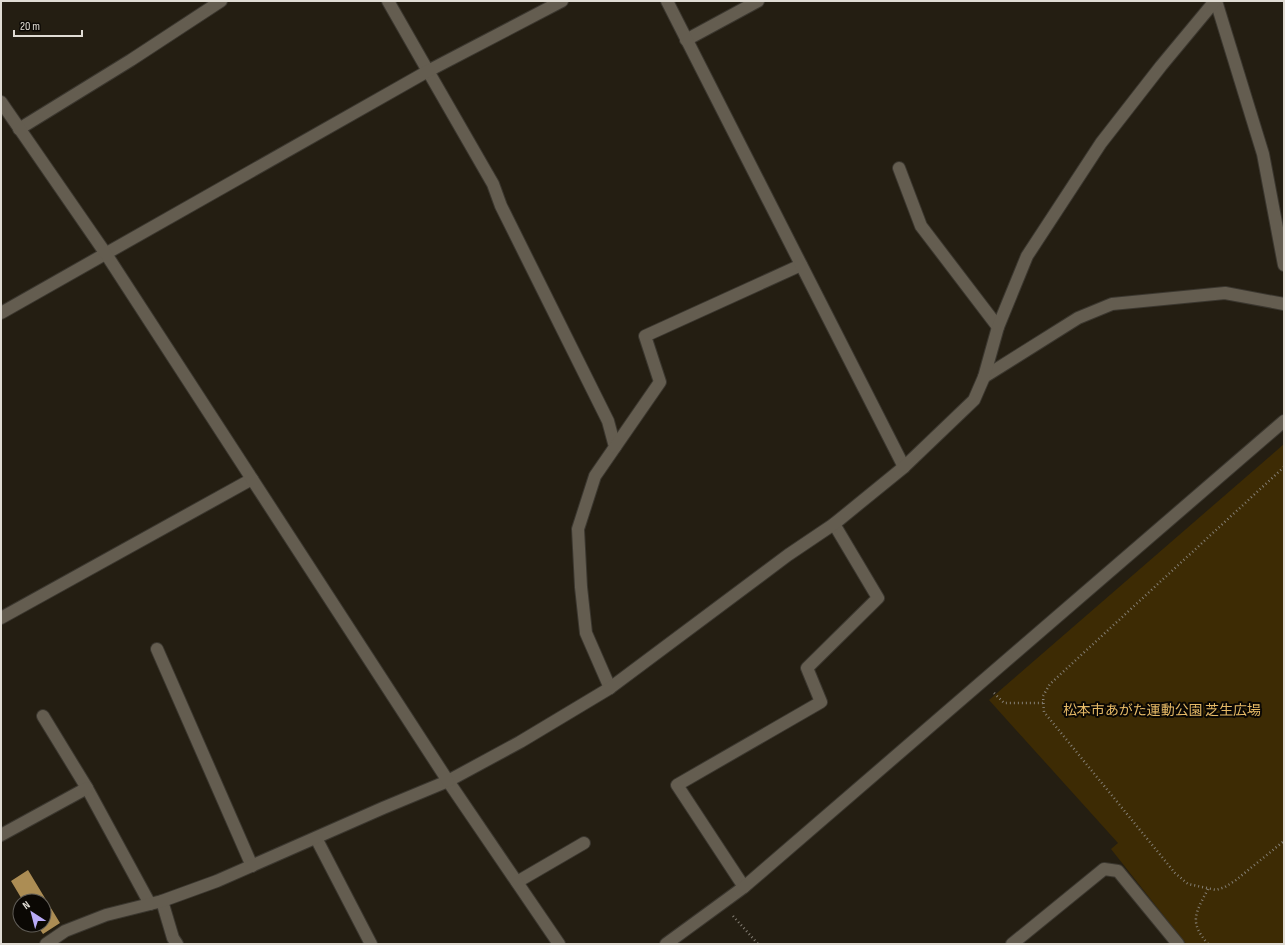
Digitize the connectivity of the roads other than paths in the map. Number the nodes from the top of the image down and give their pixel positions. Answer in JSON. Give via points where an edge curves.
{"nodes":[{"id":1,"x":221,"y":1,"type":"edge"},
{"id":2,"x":388,"y":1,"type":"edge"},
{"id":3,"x":562,"y":1,"type":"edge"},
{"id":4,"x":667,"y":1,"type":"edge"},
{"id":5,"x":758,"y":1,"type":"edge"},
{"id":6,"x":1215,"y":1,"type":"edge"},
{"id":7,"x":686,"y":40,"type":"junction"},
{"id":8,"x":428,"y":71,"type":"junction"},
{"id":9,"x":1,"y":102,"type":"edge"},
{"id":10,"x":19,"y":129,"type":"junction"},
{"id":11,"x":898,"y":168,"type":"dead end"},
{"id":12,"x":106,"y":254,"type":"junction"},
{"id":13,"x":801,"y":265,"type":"junction"},
{"id":14,"x":1284,"y":265,"type":"edge"},
{"id":15,"x":1284,"y":304,"type":"edge"},
{"id":16,"x":1,"y":313,"type":"edge"},
{"id":17,"x":998,"y":327,"type":"junction"},
{"id":18,"x":984,"y":377,"type":"junction"},
{"id":19,"x":1284,"y":421,"type":"edge"},
{"id":20,"x":615,"y":447,"type":"junction"},
{"id":21,"x":904,"y":467,"type":"junction"},
{"id":22,"x":252,"y":479,"type":"junction"},
{"id":23,"x":834,"y":524,"type":"junction"},
{"id":24,"x":1,"y":618,"type":"edge"},
{"id":25,"x":157,"y":649,"type":"dead end"},
{"id":26,"x":610,"y":688,"type":"junction"},
{"id":27,"x":43,"y":716,"type":"dead end"},
{"id":28,"x":448,"y":781,"type":"junction"},
{"id":29,"x":87,"y":788,"type":"junction"},
{"id":30,"x":316,"y":838,"type":"junction"},
{"id":31,"x":2,"y":840,"type":"edge"},
{"id":32,"x":584,"y":843,"type":"dead end"},
{"id":33,"x":252,"y":866,"type":"junction"},
{"id":34,"x":517,"y":882,"type":"junction"},
{"id":35,"x":744,"y":887,"type":"junction"},
{"id":36,"x":156,"y":903,"type":"junction"},
{"id":37,"x":46,"y":944,"type":"edge"},
{"id":38,"x":177,"y":944,"type":"edge"},
{"id":39,"x":371,"y":944,"type":"edge"},
{"id":40,"x":559,"y":944,"type":"edge"},
{"id":41,"x":666,"y":944,"type":"edge"},
{"id":42,"x":1012,"y":944,"type":"edge"},
{"id":43,"x":1178,"y":944,"type":"edge"}],
"edges":[{"from":1,"to":10,"type":"street"},
{"from":2,"to":8,"type":"street"},
{"from":3,"to":8,"type":"street"},
{"from":4,"to":7,"type":"street"},
{"from":5,"to":7,"type":"street"},
{"from":6,"to":14,"type":"street","via":[[1263,154]]},
{"from":6,"to":17,"type":"street","via":[[1101,143],[1027,256]]},
{"from":7,"to":13,"type":"street"},
{"from":8,"to":12,"type":"street"},
{"from":8,"to":20,"type":"street","via":[[493,184],[501,206],[608,421]]},
{"from":9,"to":10,"type":"street"},
{"from":10,"to":12,"type":"street"},
{"from":11,"to":17,"type":"street","via":[[921,226]]},
{"from":12,"to":16,"type":"street"},
{"from":12,"to":22,"type":"street"},
{"from":13,"to":20,"type":"street","via":[[645,336],[660,382]]},
{"from":13,"to":21,"type":"street"},
{"from":15,"to":18,"type":"street","via":[[1225,293],[1112,304],[1078,318]]},
{"from":17,"to":18,"type":"street"},
{"from":18,"to":21,"type":"street","via":[[974,400]]},
{"from":19,"to":35,"type":"street"},
{"from":20,"to":26,"type":"street","via":[[595,476],[578,529],[586,633]]},
{"from":21,"to":23,"type":"street"},
{"from":22,"to":24,"type":"street"},
{"from":22,"to":28,"type":"street"},
{"from":23,"to":26,"type":"street","via":[[788,555]]},
{"from":23,"to":35,"type":"street","via":[[878,598],[807,668],[821,702],[677,785]]},
{"from":25,"to":33,"type":"street"},
{"from":26,"to":28,"type":"street","via":[[520,742]]},
{"from":27,"to":29,"type":"street"},
{"from":28,"to":30,"type":"street"},
{"from":28,"to":34,"type":"street"},
{"from":29,"to":31,"type":"street"},
{"from":29,"to":36,"type":"street"},
{"from":30,"to":33,"type":"street"},
{"from":30,"to":39,"type":"street"},
{"from":32,"to":34,"type":"street"},
{"from":33,"to":36,"type":"street"},
{"from":34,"to":40,"type":"street"},
{"from":35,"to":41,"type":"street"},
{"from":36,"to":37,"type":"street","via":[[106,915],[66,930]]},
{"from":36,"to":38,"type":"street"},
{"from":42,"to":43,"type":"street","via":[[1104,869],[1118,871]]}]}
